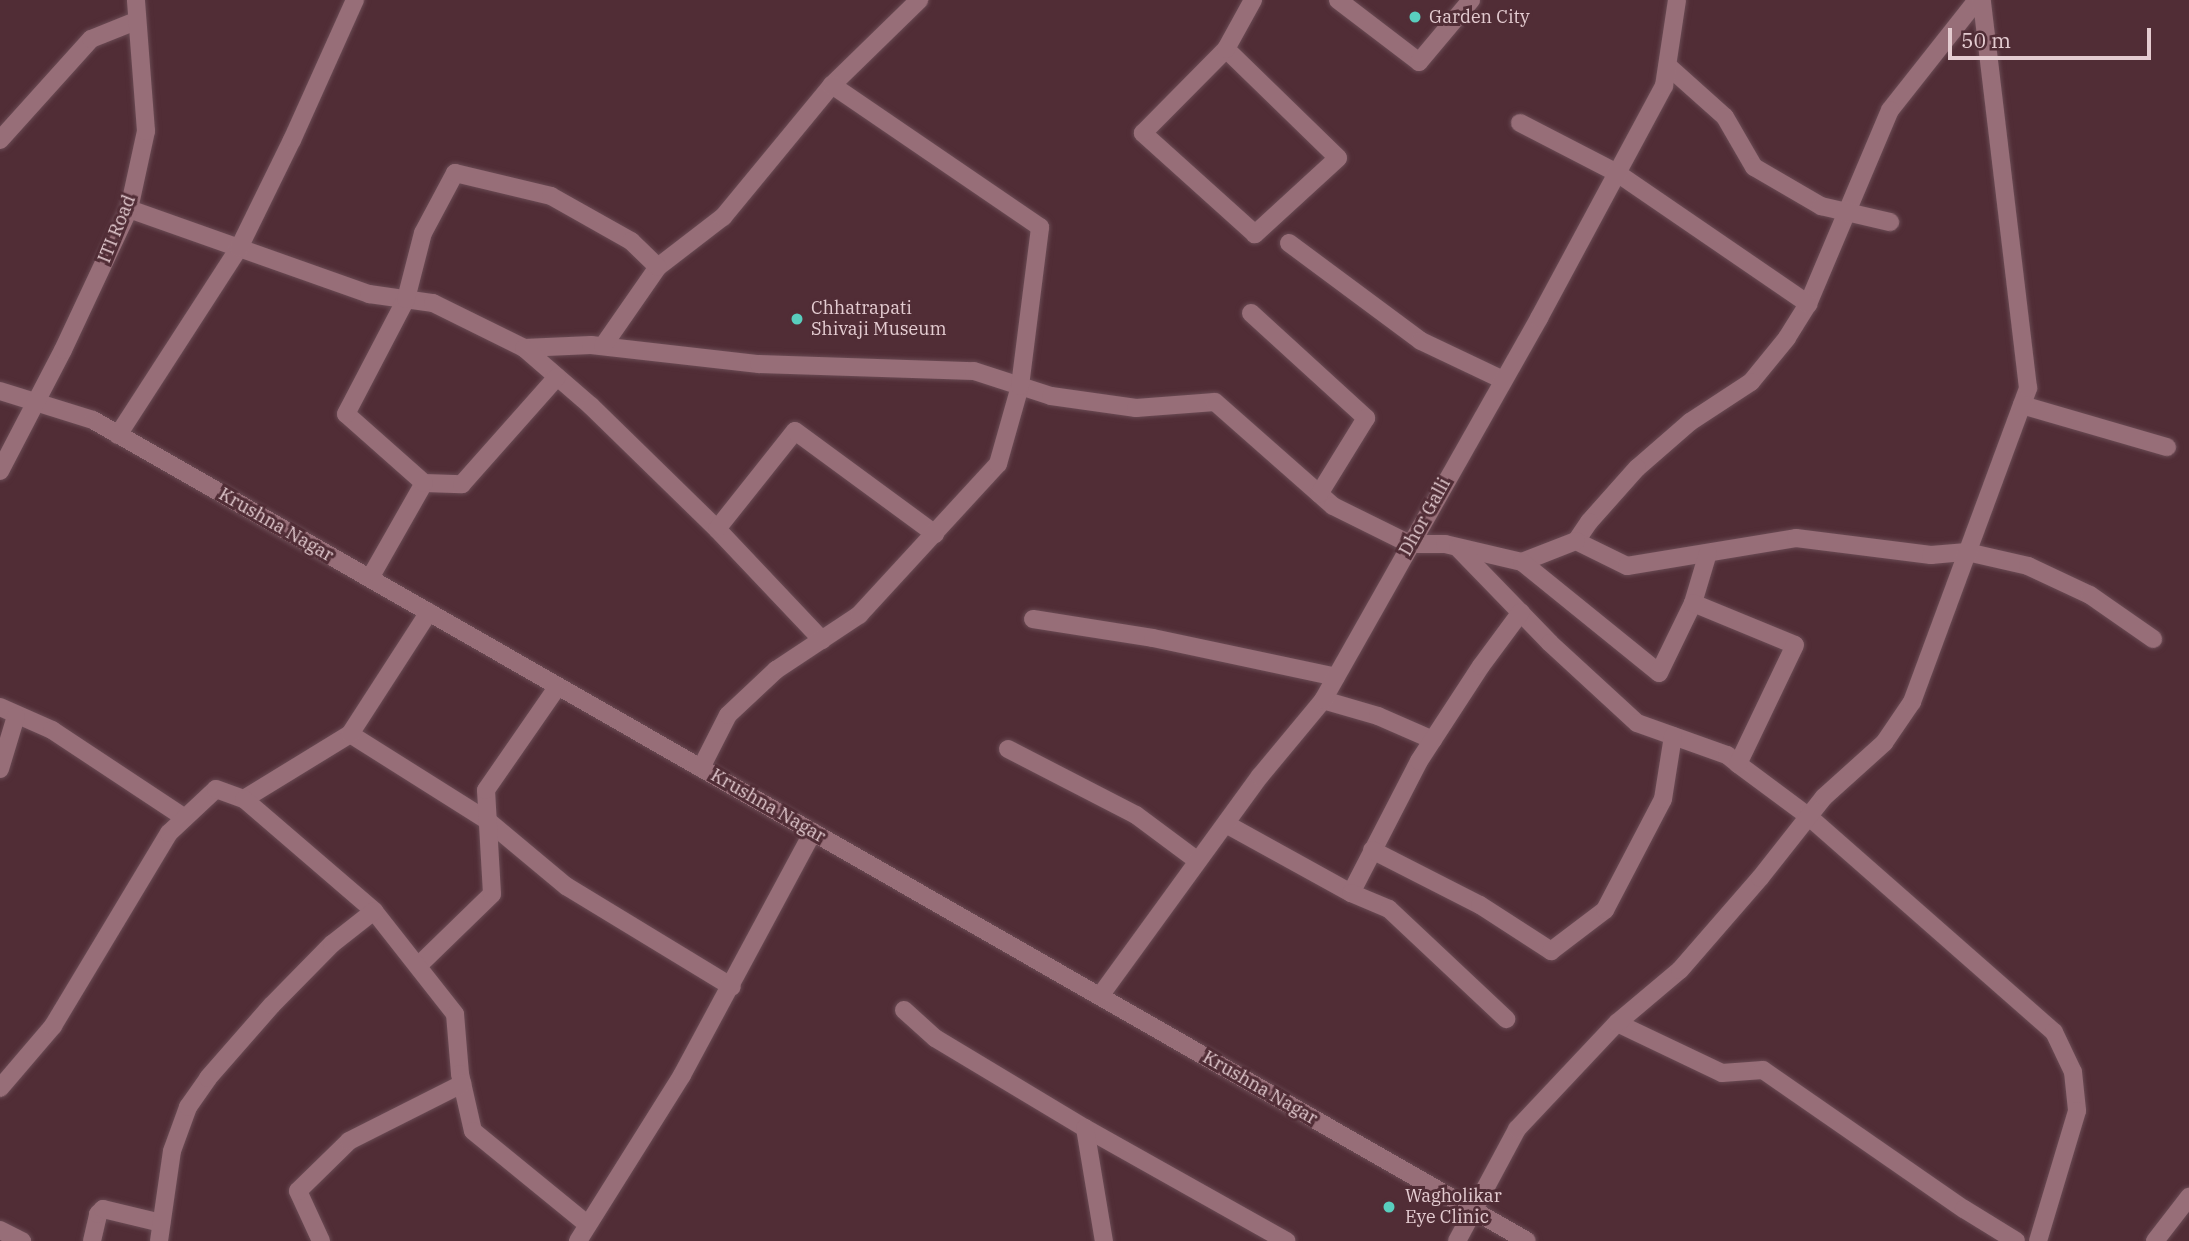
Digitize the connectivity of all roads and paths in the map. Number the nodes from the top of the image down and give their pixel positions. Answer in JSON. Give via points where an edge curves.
{"nodes":[{"id":1,"x":136,"y":0,"type":"edge"},
{"id":2,"x":355,"y":0,"type":"edge"},
{"id":3,"x":919,"y":0,"type":"edge"},
{"id":4,"x":1253,"y":0,"type":"edge"},
{"id":5,"x":1338,"y":0,"type":"edge"},
{"id":6,"x":1471,"y":0,"type":"edge"},
{"id":7,"x":1677,"y":0,"type":"edge"},
{"id":8,"x":1977,"y":0,"type":"edge"},
{"id":9,"x":1982,"y":0,"type":"edge"},
{"id":10,"x":136,"y":21,"type":"junction"},
{"id":11,"x":1226,"y":49,"type":"junction"},
{"id":12,"x":1668,"y":66,"type":"junction"},
{"id":13,"x":832,"y":85,"type":"junction"},
{"id":14,"x":1520,"y":123,"type":"dead end"},
{"id":15,"x":0,"y":140,"type":"edge"},
{"id":16,"x":1617,"y":173,"type":"junction"},
{"id":17,"x":130,"y":209,"type":"junction"},
{"id":18,"x":1847,"y":212,"type":"junction"},
{"id":19,"x":1890,"y":222,"type":"dead end"},
{"id":20,"x":1289,"y":243,"type":"dead end"},
{"id":21,"x":239,"y":248,"type":"junction"},
{"id":22,"x":658,"y":267,"type":"junction"},
{"id":23,"x":406,"y":299,"type":"junction"},
{"id":24,"x":1808,"y":304,"type":"junction"},
{"id":25,"x":1251,"y":313,"type":"dead end"},
{"id":26,"x":603,"y":346,"type":"junction"},
{"id":27,"x":524,"y":348,"type":"junction"},
{"id":28,"x":557,"y":377,"type":"junction"},
{"id":29,"x":1503,"y":380,"type":"junction"},
{"id":30,"x":1020,"y":386,"type":"junction"},
{"id":31,"x":0,"y":391,"type":"edge"},
{"id":32,"x":36,"y":402,"type":"junction"},
{"id":33,"x":2022,"y":405,"type":"junction"},
{"id":34,"x":118,"y":435,"type":"junction"},
{"id":35,"x":2167,"y":447,"type":"dead end"},
{"id":36,"x":0,"y":471,"type":"edge"},
{"id":37,"x":424,"y":483,"type":"junction"},
{"id":38,"x":1319,"y":494,"type":"junction"},
{"id":39,"x":717,"y":529,"type":"junction"},
{"id":40,"x":934,"y":534,"type":"junction"},
{"id":41,"x":1576,"y":541,"type":"junction"},
{"id":42,"x":1410,"y":544,"type":"junction"},
{"id":43,"x":1457,"y":547,"type":"junction"},
{"id":44,"x":1967,"y":552,"type":"junction"},
{"id":45,"x":1708,"y":553,"type":"junction"},
{"id":46,"x":1522,"y":562,"type":"junction"},
{"id":47,"x":369,"y":578,"type":"junction"},
{"id":48,"x":1693,"y":603,"type":"junction"},
{"id":49,"x":429,"y":612,"type":"junction"},
{"id":50,"x":1521,"y":612,"type":"junction"},
{"id":51,"x":1033,"y":620,"type":"dead end"},
{"id":52,"x":2153,"y":639,"type":"dead end"},
{"id":53,"x":822,"y":640,"type":"junction"},
{"id":54,"x":1336,"y":677,"type":"junction"},
{"id":55,"x":558,"y":686,"type":"junction"},
{"id":56,"x":1323,"y":700,"type":"junction"},
{"id":57,"x":8,"y":711,"type":"edge"},
{"id":58,"x":351,"y":734,"type":"junction"},
{"id":59,"x":1672,"y":736,"type":"junction"},
{"id":60,"x":1433,"y":740,"type":"junction"},
{"id":61,"x":1008,"y":749,"type":"dead end"},
{"id":62,"x":1738,"y":764,"type":"junction"},
{"id":63,"x":701,"y":768,"type":"junction"},
{"id":64,"x":0,"y":769,"type":"edge"},
{"id":65,"x":244,"y":799,"type":"junction"},
{"id":66,"x":1808,"y":817,"type":"junction"},
{"id":67,"x":185,"y":818,"type":"junction"},
{"id":68,"x":488,"y":821,"type":"junction"},
{"id":69,"x":1226,"y":824,"type":"junction"},
{"id":70,"x":813,"y":832,"type":"junction"},
{"id":71,"x":1372,"y":850,"type":"junction"},
{"id":72,"x":1198,"y":861,"type":"junction"},
{"id":73,"x":1351,"y":892,"type":"junction"},
{"id":74,"x":374,"y":911,"type":"junction"},
{"id":75,"x":418,"y":966,"type":"junction"},
{"id":76,"x":732,"y":987,"type":"junction"},
{"id":77,"x":1100,"y":996,"type":"junction"},
{"id":78,"x":904,"y":1010,"type":"dead end"},
{"id":79,"x":1506,"y":1018,"type":"dead end"},
{"id":80,"x":1617,"y":1023,"type":"junction"},
{"id":81,"x":462,"y":1084,"type":"junction"},
{"id":82,"x":0,"y":1088,"type":"edge"},
{"id":83,"x":1085,"y":1128,"type":"junction"},
{"id":84,"x":2189,"y":1197,"type":"edge"},
{"id":85,"x":1474,"y":1210,"type":"junction"},
{"id":86,"x":587,"y":1224,"type":"junction"},
{"id":87,"x":0,"y":1230,"type":"edge"},
{"id":88,"x":160,"y":1232,"type":"edge"},
{"id":89,"x":22,"y":1241,"type":"edge"},
{"id":90,"x":92,"y":1241,"type":"edge"},
{"id":91,"x":321,"y":1241,"type":"edge"},
{"id":92,"x":578,"y":1241,"type":"edge"},
{"id":93,"x":1104,"y":1241,"type":"edge"},
{"id":94,"x":1286,"y":1241,"type":"edge"},
{"id":95,"x":1457,"y":1241,"type":"edge"},
{"id":96,"x":1527,"y":1241,"type":"edge"},
{"id":97,"x":2016,"y":1241,"type":"edge"},
{"id":98,"x":2038,"y":1241,"type":"edge"},
{"id":99,"x":2155,"y":1241,"type":"edge"}],
"edges":[{"from":1,"to":10,"type":"street","name":"ITI Road"},
{"from":2,"to":21,"type":"street"},
{"from":3,"to":13,"type":"street"},
{"from":4,"to":11,"type":"street"},
{"from":5,"to":6,"type":"street","via":[[1419,62]]},
{"from":7,"to":12,"type":"street","name":"Dhor Galli"},
{"from":8,"to":18,"type":"street","via":[[1890,110]]},
{"from":9,"to":33,"type":"street","via":[[2028,388]]},
{"from":10,"to":15,"type":"street","via":[[91,40]]},
{"from":10,"to":17,"type":"street","name":"ITI Road","via":[[146,131]]},
{"from":11,"to":11,"type":"street","via":[[1338,158],[1255,234],[1143,133]]},
{"from":12,"to":16,"type":"street","name":"Dhor Galli","via":[[1664,86]]},
{"from":12,"to":18,"type":"street","via":[[1725,117],[1754,167],[1821,206]]},
{"from":13,"to":22,"type":"street","via":[[723,217]]},
{"from":13,"to":30,"type":"street","via":[[1040,227]]},
{"from":14,"to":16,"type":"street"},
{"from":16,"to":24,"type":"street"},
{"from":16,"to":29,"type":"street","name":"Dhor Galli"},
{"from":17,"to":21,"type":"street"},
{"from":17,"to":32,"type":"street","name":"ITI Road"},
{"from":18,"to":19,"type":"street"},
{"from":18,"to":24,"type":"street"},
{"from":20,"to":29,"type":"street","via":[[1421,341]]},
{"from":21,"to":23,"type":"street","via":[[369,294]]},
{"from":21,"to":34,"type":"street"},
{"from":22,"to":23,"type":"street","via":[[631,241],[551,196],[454,173],[423,233]]},
{"from":22,"to":26,"type":"street"},
{"from":23,"to":27,"type":"street","via":[[433,303]]},
{"from":23,"to":37,"type":"street","via":[[346,414]]},
{"from":24,"to":41,"type":"street","via":[[1751,382],[1690,422],[1637,468]]},
{"from":25,"to":38,"type":"street","via":[[1367,418]]},
{"from":26,"to":27,"type":"street"},
{"from":26,"to":30,"type":"street","via":[[759,364],[974,371]]},
{"from":27,"to":28,"type":"street"},
{"from":28,"to":37,"type":"street","via":[[462,484]]},
{"from":28,"to":39,"type":"street"},
{"from":29,"to":42,"type":"street","name":"Dhor Galli"},
{"from":30,"to":38,"type":"street","via":[[1051,397],[1136,408],[1215,401]]},
{"from":30,"to":40,"type":"street","via":[[998,464]]},
{"from":31,"to":32,"type":"street","name":"Krushna Nagar"},
{"from":32,"to":34,"type":"street","name":"Krushna Nagar","via":[[93,420]]},
{"from":32,"to":36,"type":"street","name":"ITI Road"},
{"from":33,"to":35,"type":"street"},
{"from":33,"to":44,"type":"street"},
{"from":34,"to":47,"type":"street","name":"Krushna Nagar"},
{"from":37,"to":47,"type":"street"},
{"from":38,"to":42,"type":"street","via":[[1333,506]]},
{"from":39,"to":40,"type":"street","via":[[795,431]]},
{"from":39,"to":53,"type":"street"},
{"from":40,"to":53,"type":"street","via":[[859,615]]},
{"from":41,"to":45,"type":"street","via":[[1627,566]]},
{"from":41,"to":46,"type":"street"},
{"from":42,"to":43,"type":"street"},
{"from":42,"to":54,"type":"street","name":"Dhor Galli"},
{"from":43,"to":46,"type":"street"},
{"from":43,"to":50,"type":"street"},
{"from":44,"to":45,"type":"street","via":[[1917,554],[1796,538]]},
{"from":44,"to":52,"type":"street","via":[[2028,566],[2090,595]]},
{"from":44,"to":66,"type":"street","via":[[1912,702],[1884,743]]},
{"from":45,"to":48,"type":"street"},
{"from":46,"to":48,"type":"street","via":[[1659,673]]},
{"from":47,"to":49,"type":"street","name":"Krushna Nagar"},
{"from":48,"to":62,"type":"street","via":[[1795,645]]},
{"from":49,"to":55,"type":"street","name":"Krushna Nagar"},
{"from":49,"to":58,"type":"street"},
{"from":50,"to":59,"type":"street","via":[[1637,723]]},
{"from":50,"to":60,"type":"street"},
{"from":51,"to":54,"type":"street","via":[[1153,638]]},
{"from":53,"to":63,"type":"street","via":[[776,670],[728,715]]},
{"from":54,"to":56,"type":"street","name":"Dhor Galli"},
{"from":55,"to":63,"type":"street","name":"Krushna Nagar"},
{"from":55,"to":68,"type":"street","via":[[486,790]]},
{"from":56,"to":60,"type":"street","via":[[1378,716]]},
{"from":56,"to":69,"type":"street","name":"Dhor Galli"},
{"from":57,"to":64,"type":"street"},
{"from":57,"to":67,"type":"street","via":[[52,730]]},
{"from":58,"to":65,"type":"street"},
{"from":58,"to":68,"type":"street"},
{"from":59,"to":62,"type":"street","via":[[1727,755]]},
{"from":59,"to":71,"type":"street","via":[[1663,799],[1605,910],[1551,951],[1480,905]]},
{"from":60,"to":71,"type":"street"},
{"from":61,"to":72,"type":"street","via":[[1136,815]]},
{"from":62,"to":66,"type":"street"},
{"from":63,"to":70,"type":"street","name":"Krushna Nagar"},
{"from":65,"to":67,"type":"street","via":[[216,789]]},
{"from":65,"to":74,"type":"street"},
{"from":66,"to":80,"type":"street","via":[[1680,970]]},
{"from":66,"to":98,"type":"street","via":[[2054,1032],[2073,1072],[2077,1111]]},
{"from":67,"to":82,"type":"street","via":[[169,833],[53,1026]]},
{"from":68,"to":75,"type":"street","via":[[492,894]]},
{"from":68,"to":76,"type":"street","via":[[566,886]]},
{"from":69,"to":72,"type":"street","name":"Dhor Galli"},
{"from":69,"to":73,"type":"street"},
{"from":70,"to":76,"type":"street"},
{"from":70,"to":77,"type":"street","name":"Krushna Nagar"},
{"from":71,"to":73,"type":"street"},
{"from":72,"to":77,"type":"street","name":"Dhor Galli"},
{"from":73,"to":79,"type":"street","via":[[1389,909]]},
{"from":74,"to":75,"type":"street"},
{"from":74,"to":88,"type":"street","via":[[332,944],[272,1005],[188,1107],[172,1151]]},
{"from":75,"to":81,"type":"street","via":[[455,1014]]},
{"from":76,"to":86,"type":"street"},
{"from":77,"to":85,"type":"street","name":"Krushna Nagar"},
{"from":78,"to":83,"type":"street","via":[[935,1038]]},
{"from":80,"to":85,"type":"street","via":[[1517,1129]]},
{"from":80,"to":97,"type":"street","via":[[1722,1073],[1763,1070]]},
{"from":81,"to":86,"type":"street","via":[[473,1130]]},
{"from":81,"to":91,"type":"street","via":[[349,1141],[298,1191]]},
{"from":83,"to":93,"type":"street"},
{"from":83,"to":94,"type":"street"},
{"from":84,"to":99,"type":"street"},
{"from":85,"to":95,"type":"street"},
{"from":85,"to":96,"type":"street","name":"Krushna Nagar"},
{"from":86,"to":92,"type":"street"},
{"from":87,"to":89,"type":"street"},
{"from":88,"to":90,"type":"street","via":[[103,1209]]}]}
